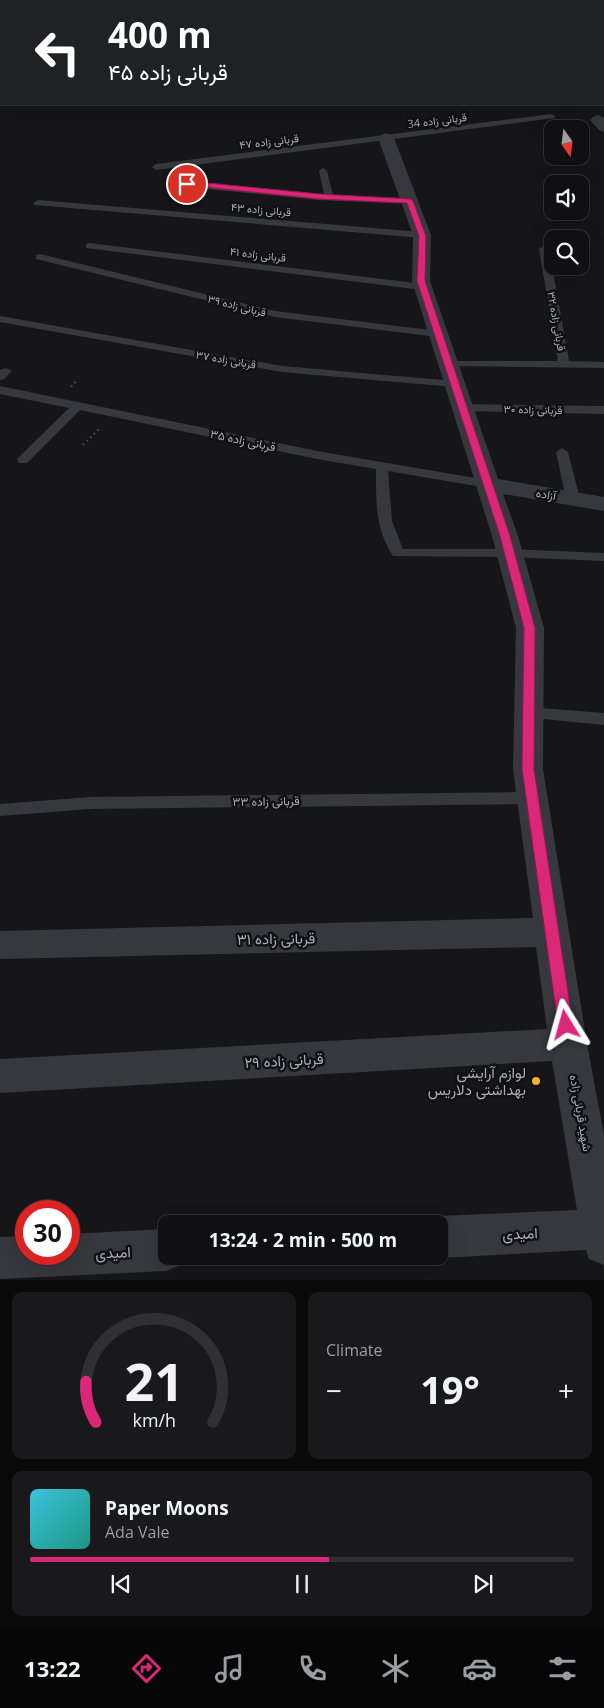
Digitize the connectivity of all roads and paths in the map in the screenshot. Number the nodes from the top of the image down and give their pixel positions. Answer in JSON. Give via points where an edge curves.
{"nodes":[{"id":1,"x":551,"y":116,"type":"dead end"},
{"id":2,"x":386,"y":138,"type":"junction"},
{"id":3,"x":156,"y":167,"type":"dead end"},
{"id":4,"x":323,"y":171,"type":"dead end"},
{"id":5,"x":187,"y":184,"type":"dead end"},
{"id":6,"x":329,"y":197,"type":"junction"},
{"id":7,"x":410,"y":201,"type":"junction"},
{"id":8,"x":38,"y":203,"type":"dead end"},
{"id":9,"x":422,"y":236,"type":"junction"},
{"id":10,"x":89,"y":246,"type":"dead end"},
{"id":11,"x":40,"y":257,"type":"dead end"},
{"id":12,"x":549,"y":275,"type":"edge"},
{"id":13,"x":423,"y":287,"type":"junction"},
{"id":14,"x":0,"y":319,"type":"edge"},
{"id":15,"x":438,"y":334,"type":"junction"},
{"id":16,"x":448,"y":364,"type":"junction"},
{"id":17,"x":564,"y":364,"type":"junction"},
{"id":18,"x":604,"y":365,"type":"edge"},
{"id":19,"x":454,"y":384,"type":"junction"},
{"id":20,"x":0,"y":390,"type":"edge"},
{"id":21,"x":13,"y":393,"type":"junction"},
{"id":22,"x":0,"y":404,"type":"edge"},
{"id":23,"x":77,"y":406,"type":"junction"},
{"id":24,"x":462,"y":408,"type":"junction"},
{"id":25,"x":604,"y":410,"type":"edge"},
{"id":26,"x":562,"y":452,"type":"dead end"},
{"id":27,"x":23,"y":460,"type":"dead end"},
{"id":28,"x":382,"y":466,"type":"junction"},
{"id":29,"x":488,"y":484,"type":"junction"},
{"id":30,"x":572,"y":499,"type":"junction"},
{"id":31,"x":604,"y":504,"type":"edge"},
{"id":32,"x":510,"y":553,"type":"junction"},
{"id":33,"x":604,"y":557,"type":"edge"},
{"id":34,"x":529,"y":713,"type":"junction"},
{"id":35,"x":604,"y":719,"type":"edge"},
{"id":36,"x":532,"y":798,"type":"junction"},
{"id":37,"x":0,"y":810,"type":"edge"},
{"id":38,"x":552,"y":932,"type":"junction"},
{"id":39,"x":0,"y":945,"type":"edge"},
{"id":40,"x":568,"y":1044,"type":"junction"},
{"id":41,"x":0,"y":1076,"type":"edge"},
{"id":42,"x":448,"y":1237,"type":"edge"},
{"id":43,"x":603,"y":1237,"type":"edge"},
{"id":44,"x":158,"y":1250,"type":"edge"},
{"id":45,"x":0,"y":1258,"type":"edge"}],
"edges":[{"from":1,"to":2,"type":"lane","name":"قربانی زاده 34"},
{"from":2,"to":3,"type":"lane","name":"قربانی زاده ۴۷"},
{"from":2,"to":7,"type":"street","name":"شهید قربانی زاده"},
{"from":4,"to":6,"type":"lane"},
{"from":5,"to":6,"type":"lane"},
{"from":6,"to":7,"type":"lane"},
{"from":7,"to":9,"type":"street","name":"شهید قربانی زاده"},
{"from":8,"to":9,"type":"lane","name":"قربانی زاده ۴۳"},
{"from":9,"to":13,"type":"street","name":"شهید قربانی زاده"},
{"from":10,"to":13,"type":"lane","name":"قربانی زاده ۴۱"},
{"from":11,"to":15,"type":"lane","name":"قربانی زاده ۳۹","via":[[275,314]]},
{"from":12,"to":17,"type":"lane","name":"قربانی زاده ۳۲"},
{"from":13,"to":15,"type":"street","name":"شهید قربانی زاده"},
{"from":14,"to":19,"type":"lane","name":"قربانی زاده ۳۷","via":[[282,369]]},
{"from":15,"to":16,"type":"street","name":"شهید قربانی زاده"},
{"from":16,"to":17,"type":"lane","name":"قربانی زاده ۳۲"},
{"from":16,"to":19,"type":"street","name":"شهید قربانی زاده"},
{"from":17,"to":18,"type":"lane","name":"قربانی زاده ۳۲"},
{"from":19,"to":24,"type":"street","name":"شهید قربانی زاده"},
{"from":20,"to":21,"type":"lane","name":"قربانی زاده ۳۵"},
{"from":21,"to":22,"type":"lane"},
{"from":21,"to":23,"type":"lane","name":"قربانی زاده ۳۵"},
{"from":23,"to":27,"type":"lane"},
{"from":23,"to":28,"type":"lane","name":"قربانی زاده ۳۵"},
{"from":24,"to":25,"type":"lane","name":"قربانی زاده ۳۰"},
{"from":24,"to":29,"type":"street","name":"شهید قربانی زاده"},
{"from":26,"to":30,"type":"lane"},
{"from":28,"to":29,"type":"lane","name":"قربانی زاده ۳۵"},
{"from":28,"to":32,"type":"lane","via":[[384,526],[398,553]]},
{"from":29,"to":30,"type":"street","name":"آزاده"},
{"from":29,"to":32,"type":"street","name":"شهید قربانی زاده"},
{"from":30,"to":31,"type":"street","name":"آزاده"},
{"from":32,"to":33,"type":"lane"},
{"from":32,"to":34,"type":"street","name":"شهید قربانی زاده","via":[[530,628]]},
{"from":34,"to":35,"type":"lane"},
{"from":34,"to":36,"type":"street","name":"شهید قربانی زاده","via":[[528,769]]},
{"from":36,"to":37,"type":"lane","name":"قربانی زاده ۳۳","via":[[90,803]]},
{"from":36,"to":38,"type":"street","name":"شهید قربانی زاده"},
{"from":38,"to":39,"type":"street","name":"قربانی زاده ۳۱"},
{"from":38,"to":40,"type":"street","name":"شهید قربانی زاده"},
{"from":40,"to":41,"type":"street","name":"قربانی زاده ۲۹"},
{"from":40,"to":43,"type":"street","name":"شهید قربانی زاده"},
{"from":42,"to":43,"type":"street","name":"امیدی"},
{"from":44,"to":45,"type":"street","name":"امیدی"}]}
